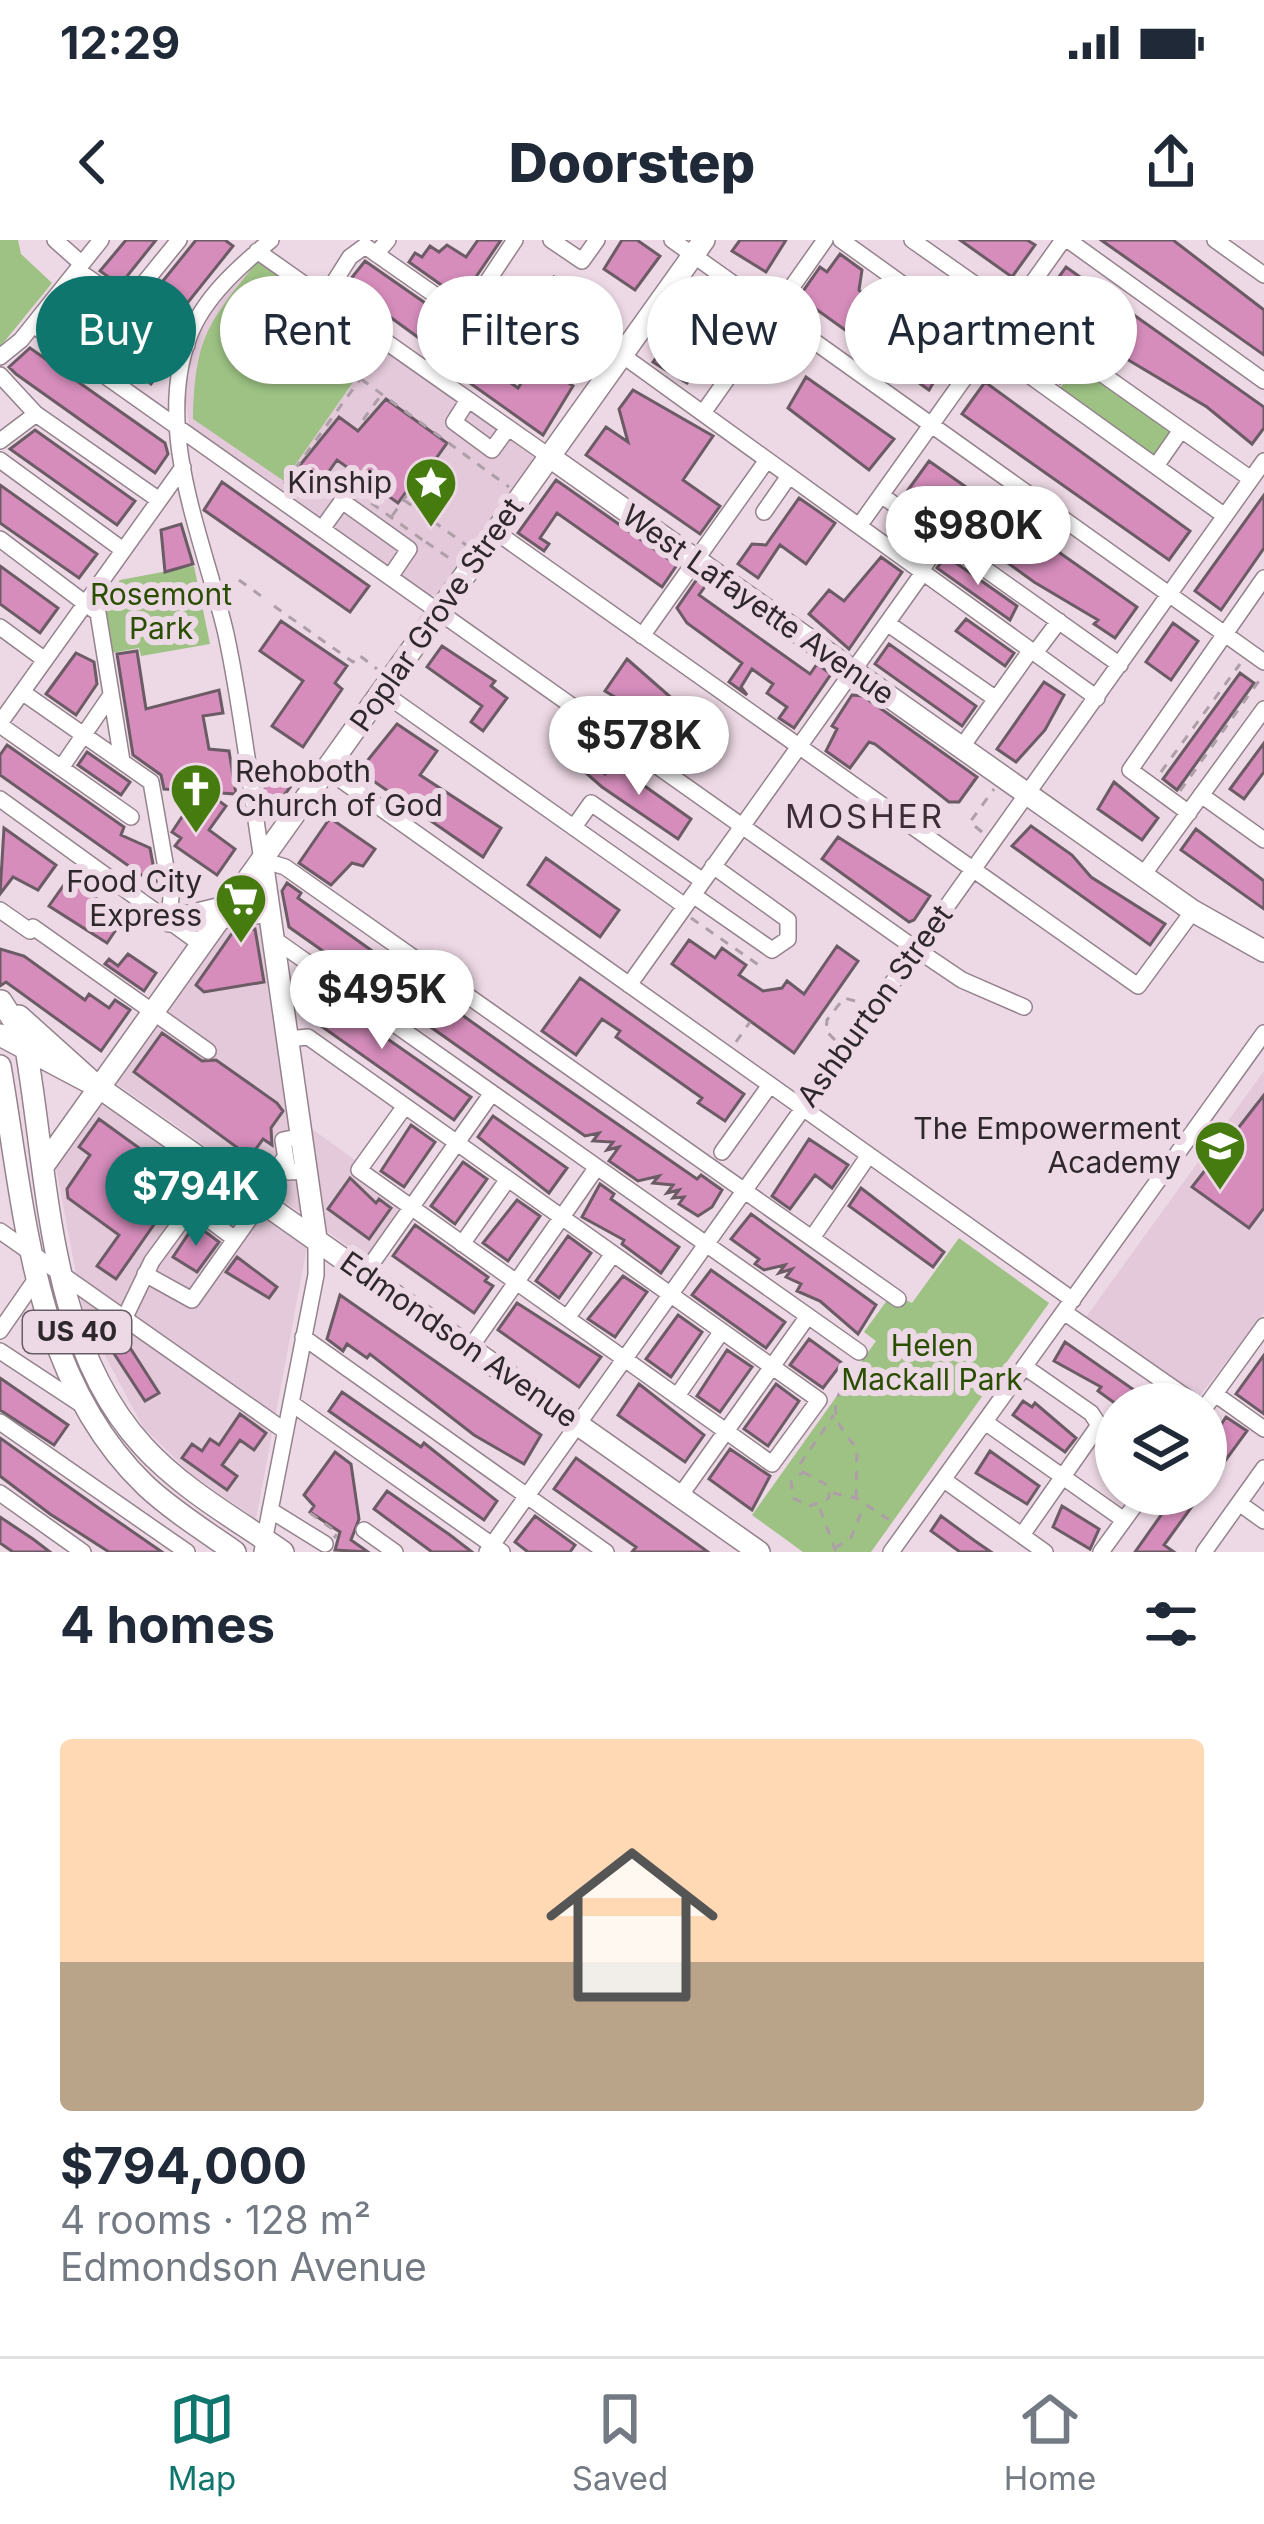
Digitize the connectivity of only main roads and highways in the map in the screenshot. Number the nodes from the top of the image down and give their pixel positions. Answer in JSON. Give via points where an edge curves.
{"nodes":[{"id":1,"x":699,"y":248,"type":"edge"},
{"id":2,"x":550,"y":458,"type":"junction"},
{"id":3,"x":262,"y":860,"type":"junction"},
{"id":4,"x":224,"y":914,"type":"junction"},
{"id":5,"x":169,"y":921,"type":"road end"},
{"id":6,"x":1264,"y":951,"type":"edge"},
{"id":7,"x":0,"y":1001,"type":"edge"},
{"id":8,"x":0,"y":1035,"type":"edge"},
{"id":9,"x":27,"y":1051,"type":"junction"},
{"id":10,"x":0,"y":1066,"type":"edge"},
{"id":11,"x":100,"y":1088,"type":"junction"},
{"id":12,"x":3,"y":1112,"type":"edge"},
{"id":13,"x":44,"y":1166,"type":"junction"},
{"id":14,"x":316,"y":1239,"type":"junction"},
{"id":15,"x":270,"y":1548,"type":"edge"},
{"id":16,"x":235,"y":1552,"type":"edge"},
{"id":17,"x":759,"y":1552,"type":"edge"}],
"edges":[{"from":1,"to":2,"type":"main road","name":"Poplar Grove Street"},
{"from":2,"to":3,"type":"main road","name":"Poplar Grove Street","via":[[381,681]]},
{"from":2,"to":6,"type":"main road","name":"West Lafayette Avenue","via":[[1192,911]]},
{"from":3,"to":4,"type":"main road","name":"Poplar Grove Street"},
{"from":3,"to":14,"type":"main road"},
{"from":4,"to":5,"type":"main road"},
{"from":4,"to":11,"type":"main road","name":"Poplar Grove Street"},
{"from":7,"to":9,"type":"main road","number":"US 40"},
{"from":7,"to":11,"type":"main road","name":"Edmondson Avenue"},
{"from":8,"to":9,"type":"main road","name":"Edmondson Avenue"},
{"from":9,"to":11,"type":"main road","name":"Edmondson Avenue"},
{"from":9,"to":13,"type":"main road","number":"US 40"},
{"from":10,"to":12,"type":"main road","number":"US 40"},
{"from":11,"to":13,"type":"main road","name":"Poplar Grove Street"},
{"from":11,"to":14,"type":"main road","name":"Edmondson Avenue"},
{"from":12,"to":16,"type":"main road","number":"US 40","via":[[55,1346],[82,1405],[148,1488]]},
{"from":13,"to":15,"type":"main road","number":"US 40","via":[[80,1340],[120,1419],[166,1468]]},
{"from":14,"to":17,"type":"main road","name":"Edmondson Avenue"}]}
